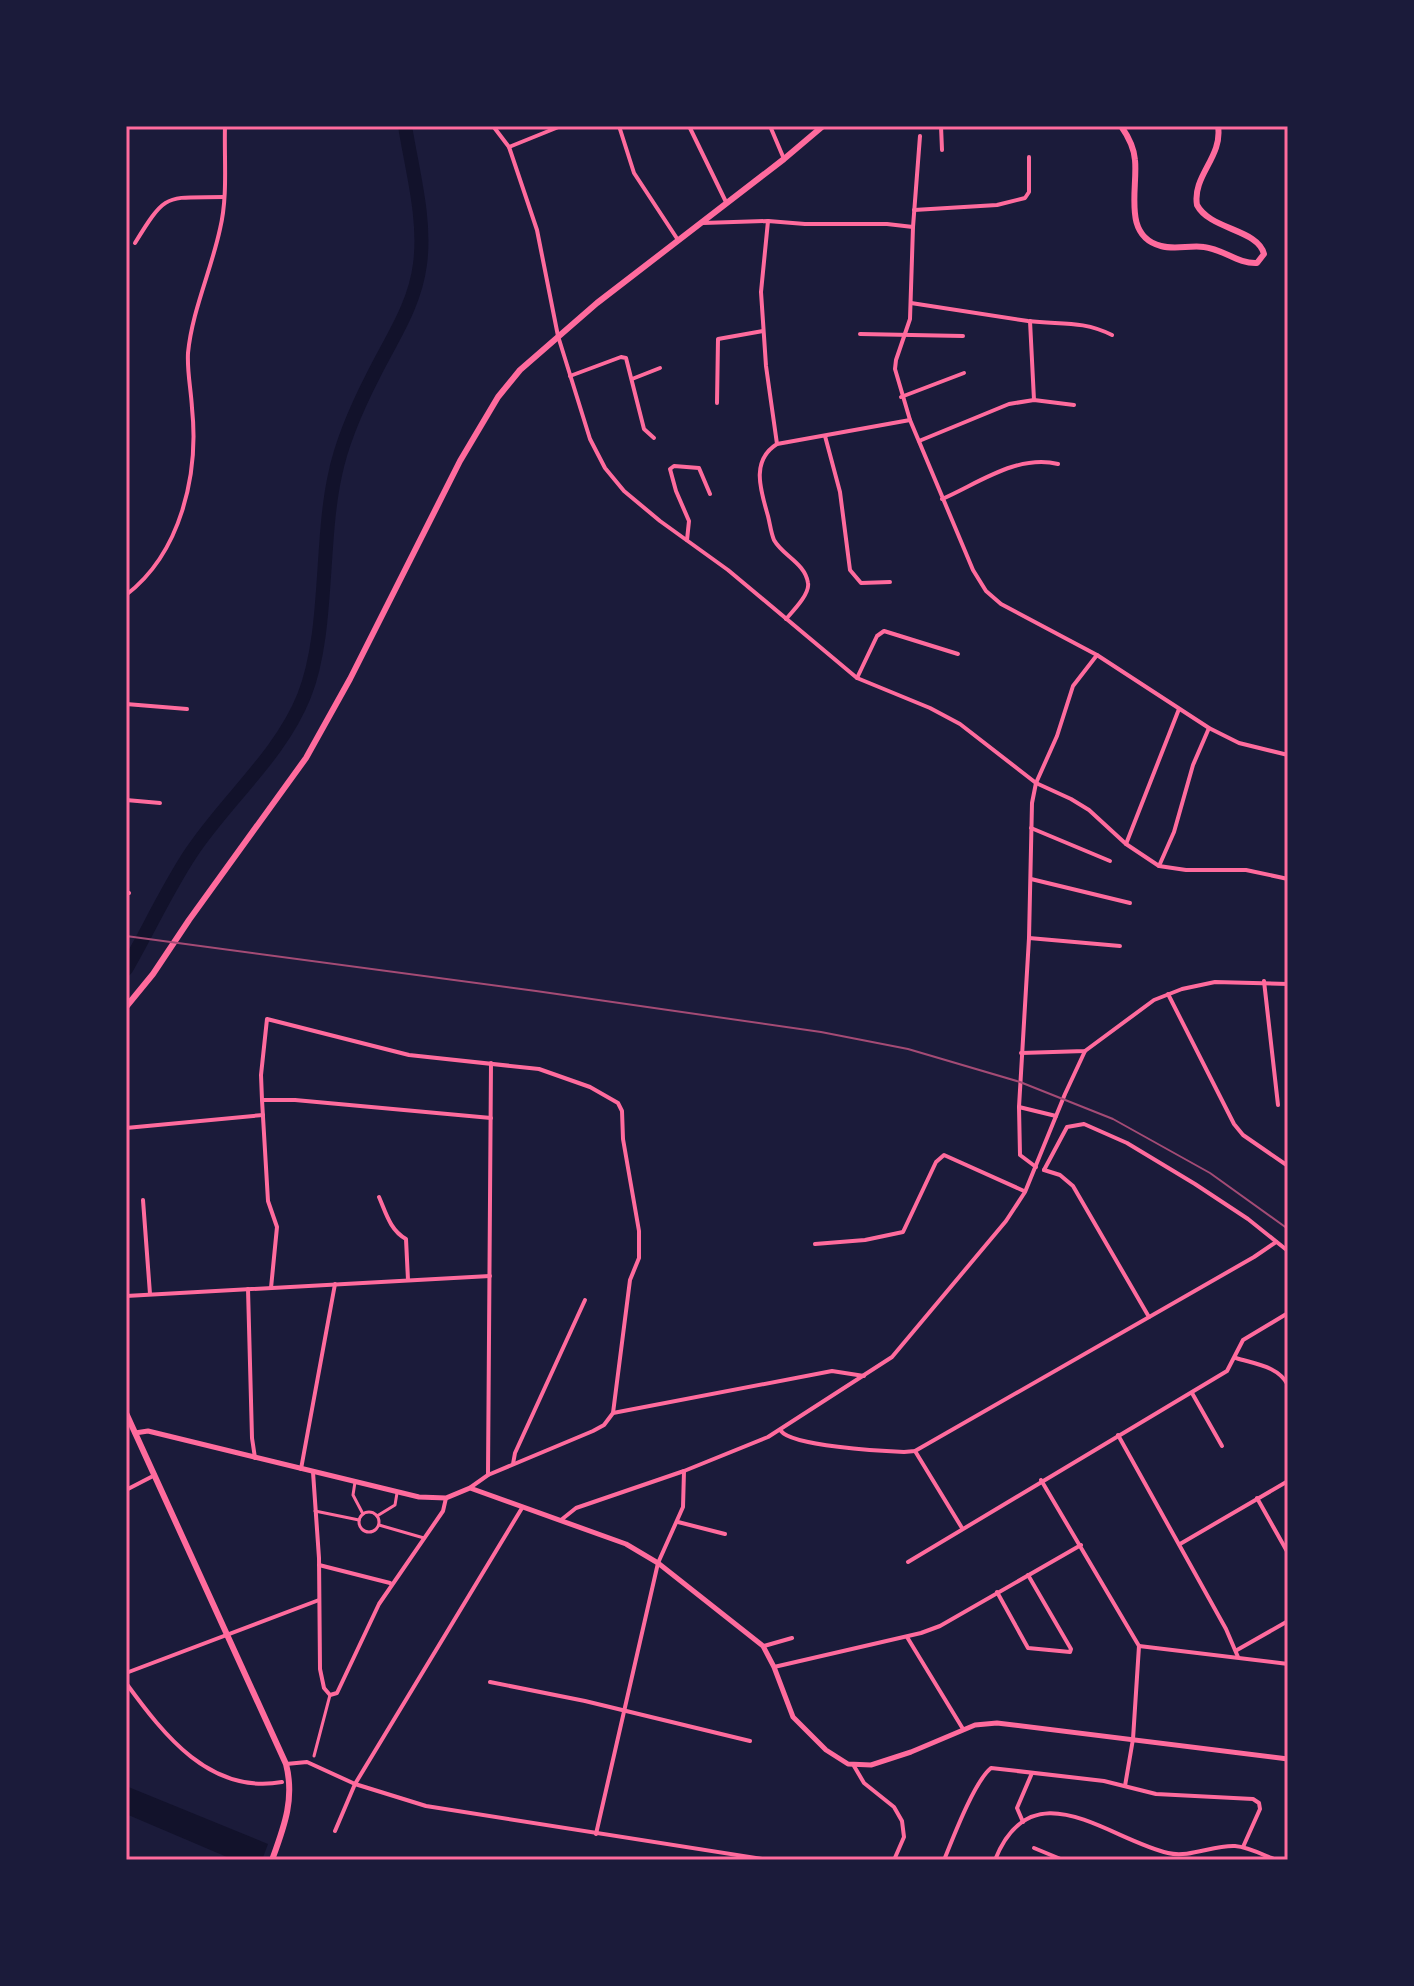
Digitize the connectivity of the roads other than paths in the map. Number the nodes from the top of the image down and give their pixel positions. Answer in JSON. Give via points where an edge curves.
{"nodes":[{"id":1,"x":225,"y":126,"type":"edge"},
{"id":2,"x":493,"y":126,"type":"edge"},
{"id":3,"x":561,"y":126,"type":"edge"},
{"id":4,"x":619,"y":126,"type":"edge"},
{"id":5,"x":689,"y":126,"type":"edge"},
{"id":6,"x":770,"y":126,"type":"edge"},
{"id":7,"x":823,"y":126,"type":"edge"},
{"id":8,"x":941,"y":126,"type":"edge"},
{"id":9,"x":1121,"y":126,"type":"edge"},
{"id":10,"x":1218,"y":126,"type":"edge"},
{"id":11,"x":920,"y":136,"type":"dead end"},
{"id":12,"x":509,"y":147,"type":"junction"},
{"id":13,"x":942,"y":150,"type":"dead end"},
{"id":14,"x":1029,"y":157,"type":"dead end"},
{"id":15,"x":784,"y":159,"type":"junction"},
{"id":16,"x":224,"y":197,"type":"junction"},
{"id":17,"x":726,"y":202,"type":"junction"},
{"id":18,"x":914,"y":210,"type":"junction"},
{"id":19,"x":768,"y":221,"type":"junction"},
{"id":20,"x":700,"y":223,"type":"junction"},
{"id":21,"x":913,"y":227,"type":"junction"},
{"id":22,"x":678,"y":241,"type":"junction"},
{"id":23,"x":135,"y":243,"type":"dead end"},
{"id":24,"x":911,"y":303,"type":"junction"},
{"id":25,"x":1030,"y":321,"type":"junction"},
{"id":26,"x":763,"y":331,"type":"junction"},
{"id":27,"x":860,"y":334,"type":"dead end"},
{"id":28,"x":904,"y":335,"type":"junction"},
{"id":29,"x":1112,"y":335,"type":"dead end"},
{"id":30,"x":558,"y":336,"type":"junction"},
{"id":31,"x":963,"y":336,"type":"dead end"},
{"id":32,"x":660,"y":368,"type":"dead end"},
{"id":33,"x":964,"y":373,"type":"dead end"},
{"id":34,"x":570,"y":377,"type":"junction"},
{"id":35,"x":632,"y":379,"type":"junction"},
{"id":36,"x":901,"y":397,"type":"junction"},
{"id":37,"x":1034,"y":400,"type":"junction"},
{"id":38,"x":717,"y":403,"type":"dead end"},
{"id":39,"x":1074,"y":405,"type":"dead end"},
{"id":40,"x":910,"y":420,"type":"junction"},
{"id":41,"x":825,"y":436,"type":"junction"},
{"id":42,"x":654,"y":438,"type":"dead end"},
{"id":43,"x":919,"y":441,"type":"junction"},
{"id":44,"x":777,"y":444,"type":"junction"},
{"id":45,"x":1058,"y":464,"type":"dead end"},
{"id":46,"x":710,"y":494,"type":"dead end"},
{"id":47,"x":942,"y":499,"type":"junction"},
{"id":48,"x":687,"y":540,"type":"junction"},
{"id":49,"x":890,"y":582,"type":"dead end"},
{"id":50,"x":126,"y":595,"type":"edge"},
{"id":51,"x":786,"y":619,"type":"junction"},
{"id":52,"x":958,"y":654,"type":"dead end"},
{"id":53,"x":1097,"y":655,"type":"junction"},
{"id":54,"x":857,"y":678,"type":"junction"},
{"id":55,"x":126,"y":704,"type":"edge"},
{"id":56,"x":187,"y":709,"type":"dead end"},
{"id":57,"x":1179,"y":709,"type":"junction"},
{"id":58,"x":1209,"y":728,"type":"junction"},
{"id":59,"x":1288,"y":755,"type":"edge"},
{"id":60,"x":1036,"y":783,"type":"junction"},
{"id":61,"x":126,"y":800,"type":"edge"},
{"id":62,"x":160,"y":803,"type":"dead end"},
{"id":63,"x":1031,"y":828,"type":"junction"},
{"id":64,"x":1126,"y":844,"type":"junction"},
{"id":65,"x":1110,"y":861,"type":"dead end"},
{"id":66,"x":1159,"y":866,"type":"junction"},
{"id":67,"x":1031,"y":879,"type":"junction"},
{"id":68,"x":1288,"y":879,"type":"edge"},
{"id":69,"x":1130,"y":903,"type":"dead end"},
{"id":70,"x":1029,"y":938,"type":"junction"},
{"id":71,"x":1120,"y":946,"type":"dead end"},
{"id":72,"x":1264,"y":981,"type":"junction"},
{"id":73,"x":1288,"y":984,"type":"edge"},
{"id":74,"x":1168,"y":994,"type":"junction"},
{"id":75,"x":126,"y":1007,"type":"edge"},
{"id":76,"x":1085,"y":1051,"type":"junction"},
{"id":77,"x":1021,"y":1053,"type":"junction"},
{"id":78,"x":491,"y":1063,"type":"junction"},
{"id":79,"x":262,"y":1100,"type":"junction"},
{"id":80,"x":1278,"y":1105,"type":"dead end"},
{"id":81,"x":1019,"y":1107,"type":"junction"},
{"id":82,"x":263,"y":1115,"type":"junction"},
{"id":83,"x":1056,"y":1116,"type":"junction"},
{"id":84,"x":491,"y":1119,"type":"junction"},
{"id":85,"x":126,"y":1128,"type":"edge"},
{"id":86,"x":1288,"y":1166,"type":"edge"},
{"id":87,"x":1035,"y":1167,"type":"junction"},
{"id":88,"x":1044,"y":1170,"type":"junction"},
{"id":89,"x":1025,"y":1192,"type":"junction"},
{"id":90,"x":379,"y":1197,"type":"dead end"},
{"id":91,"x":143,"y":1200,"type":"dead end"},
{"id":92,"x":1276,"y":1242,"type":"junction"},
{"id":93,"x":815,"y":1244,"type":"dead end"},
{"id":94,"x":1288,"y":1251,"type":"edge"},
{"id":95,"x":490,"y":1276,"type":"junction"},
{"id":96,"x":408,"y":1280,"type":"junction"},
{"id":97,"x":335,"y":1284,"type":"junction"},
{"id":98,"x":271,"y":1288,"type":"junction"},
{"id":99,"x":248,"y":1289,"type":"junction"},
{"id":100,"x":150,"y":1294,"type":"junction"},
{"id":101,"x":126,"y":1296,"type":"edge"},
{"id":102,"x":585,"y":1300,"type":"dead end"},
{"id":103,"x":1288,"y":1313,"type":"edge"},
{"id":104,"x":1149,"y":1317,"type":"junction"},
{"id":105,"x":1234,"y":1358,"type":"junction"},
{"id":106,"x":864,"y":1376,"type":"junction"},
{"id":107,"x":1288,"y":1385,"type":"edge"},
{"id":108,"x":1192,"y":1393,"type":"junction"},
{"id":109,"x":126,"y":1413,"type":"edge"},
{"id":110,"x":613,"y":1413,"type":"junction"},
{"id":111,"x":781,"y":1431,"type":"junction"},
{"id":112,"x":135,"y":1433,"type":"junction"},
{"id":113,"x":1118,"y":1435,"type":"junction"},
{"id":114,"x":1222,"y":1446,"type":"dead end"},
{"id":115,"x":915,"y":1451,"type":"junction"},
{"id":116,"x":255,"y":1458,"type":"junction"},
{"id":117,"x":513,"y":1464,"type":"junction"},
{"id":118,"x":301,"y":1469,"type":"junction"},
{"id":119,"x":684,"y":1471,"type":"junction"},
{"id":120,"x":313,"y":1472,"type":"junction"},
{"id":121,"x":155,"y":1475,"type":"junction"},
{"id":122,"x":488,"y":1475,"type":"junction"},
{"id":123,"x":1041,"y":1480,"type":"junction"},
{"id":124,"x":1288,"y":1481,"type":"edge"},
{"id":125,"x":355,"y":1482,"type":"junction"},
{"id":126,"x":470,"y":1488,"type":"junction"},
{"id":127,"x":126,"y":1490,"type":"edge"},
{"id":128,"x":397,"y":1493,"type":"junction"},
{"id":129,"x":446,"y":1498,"type":"junction"},
{"id":130,"x":1257,"y":1498,"type":"junction"},
{"id":131,"x":522,"y":1508,"type":"junction"},
{"id":132,"x":315,"y":1511,"type":"junction"},
{"id":133,"x":363,"y":1514,"type":"junction"},
{"id":134,"x":377,"y":1516,"type":"junction"},
{"id":135,"x":359,"y":1520,"type":"junction"},
{"id":136,"x":560,"y":1521,"type":"junction"},
{"id":137,"x":678,"y":1522,"type":"junction"},
{"id":138,"x":379,"y":1525,"type":"junction"},
{"id":139,"x":962,"y":1528,"type":"junction"},
{"id":140,"x":725,"y":1534,"type":"dead end"},
{"id":141,"x":424,"y":1538,"type":"junction"},
{"id":142,"x":1180,"y":1544,"type":"junction"},
{"id":143,"x":1081,"y":1545,"type":"junction"},
{"id":144,"x":1288,"y":1553,"type":"edge"},
{"id":145,"x":908,"y":1562,"type":"dead end"},
{"id":146,"x":658,"y":1563,"type":"junction"},
{"id":147,"x":319,"y":1565,"type":"junction"},
{"id":148,"x":1028,"y":1575,"type":"junction"},
{"id":149,"x":391,"y":1584,"type":"junction"},
{"id":150,"x":997,"y":1592,"type":"junction"},
{"id":151,"x":319,"y":1600,"type":"junction"},
{"id":152,"x":1288,"y":1621,"type":"edge"},
{"id":153,"x":228,"y":1635,"type":"junction"},
{"id":154,"x":907,"y":1637,"type":"junction"},
{"id":155,"x":792,"y":1638,"type":"dead end"},
{"id":156,"x":763,"y":1646,"type":"junction"},
{"id":157,"x":1139,"y":1646,"type":"junction"},
{"id":158,"x":1237,"y":1650,"type":"junction"},
{"id":159,"x":1238,"y":1657,"type":"junction"},
{"id":160,"x":1288,"y":1664,"type":"edge"},
{"id":161,"x":774,"y":1667,"type":"junction"},
{"id":162,"x":126,"y":1673,"type":"edge"},
{"id":163,"x":490,"y":1682,"type":"dead end"},
{"id":164,"x":126,"y":1683,"type":"edge"},
{"id":165,"x":330,"y":1695,"type":"junction"},
{"id":166,"x":625,"y":1710,"type":"junction"},
{"id":167,"x":963,"y":1729,"type":"junction"},
{"id":168,"x":1133,"y":1739,"type":"junction"},
{"id":169,"x":750,"y":1741,"type":"dead end"},
{"id":170,"x":314,"y":1756,"type":"dead end"},
{"id":171,"x":1288,"y":1759,"type":"edge"},
{"id":172,"x":286,"y":1764,"type":"junction"},
{"id":173,"x":854,"y":1766,"type":"junction"},
{"id":174,"x":1032,"y":1773,"type":"junction"},
{"id":175,"x":282,"y":1782,"type":"dead end"},
{"id":176,"x":355,"y":1784,"type":"junction"},
{"id":177,"x":1125,"y":1786,"type":"junction"},
{"id":178,"x":1023,"y":1822,"type":"junction"},
{"id":179,"x":335,"y":1831,"type":"dead end"},
{"id":180,"x":596,"y":1834,"type":"junction"},
{"id":181,"x":1243,"y":1847,"type":"junction"},
{"id":182,"x":1034,"y":1848,"type":"dead end"},
{"id":183,"x":1054,"y":1858,"type":"edge"},
{"id":184,"x":272,"y":1860,"type":"edge"},
{"id":185,"x":769,"y":1860,"type":"edge"},
{"id":186,"x":894,"y":1860,"type":"edge"},
{"id":187,"x":944,"y":1860,"type":"edge"},
{"id":188,"x":995,"y":1860,"type":"edge"},
{"id":189,"x":1063,"y":1860,"type":"edge"},
{"id":190,"x":1276,"y":1860,"type":"edge"}],
"edges":[{"from":1,"to":16,"type":"street"},
{"from":2,"to":12,"type":"street"},
{"from":3,"to":12,"type":"street"},
{"from":4,"to":22,"type":"street","via":[[634,173]]},
{"from":5,"to":17,"type":"street"},
{"from":6,"to":15,"type":"street"},
{"from":7,"to":15,"type":"main road"},
{"from":8,"to":13,"type":"street"},
{"from":9,"to":10,"type":"main road","via":[[1135,159],[1134,216],[1144,236],[1165,247],[1209,247],[1257,263],[1264,254],[1259,243],[1208,218],[1197,205],[1197,191],[1217,149]]},
{"from":11,"to":18,"type":"street"},
{"from":12,"to":30,"type":"street","via":[[537,230]]},
{"from":14,"to":18,"type":"street","via":[[1025,198]]},
{"from":15,"to":17,"type":"main road"},
{"from":16,"to":23,"type":"street","via":[[164,202]]},
{"from":16,"to":50,"type":"street","via":[[188,353],[193,450],[187,491],[171,542],[143,582]]},
{"from":17,"to":20,"type":"main road"},
{"from":18,"to":21,"type":"street"},
{"from":19,"to":20,"type":"street"},
{"from":19,"to":21,"type":"street"},
{"from":19,"to":26,"type":"street"},
{"from":20,"to":22,"type":"main road"},
{"from":21,"to":24,"type":"street"},
{"from":22,"to":30,"type":"main road"},
{"from":24,"to":25,"type":"street"},
{"from":24,"to":28,"type":"street"},
{"from":25,"to":29,"type":"street","via":[[1093,326]]},
{"from":25,"to":37,"type":"street"},
{"from":26,"to":38,"type":"street","via":[[718,339]]},
{"from":26,"to":44,"type":"street"},
{"from":27,"to":28,"type":"street"},
{"from":28,"to":31,"type":"street"},
{"from":28,"to":36,"type":"street","via":[[896,360]]},
{"from":30,"to":34,"type":"street"},
{"from":30,"to":75,"type":"main road","via":[[520,370],[484,418],[306,758]]},
{"from":32,"to":35,"type":"street"},
{"from":33,"to":36,"type":"street"},
{"from":34,"to":35,"type":"street","via":[[623,357]]},
{"from":34,"to":48,"type":"street","via":[[605,468],[644,509]]},
{"from":35,"to":42,"type":"street","via":[[644,429]]},
{"from":36,"to":40,"type":"street"},
{"from":37,"to":39,"type":"street"},
{"from":37,"to":43,"type":"street","via":[[998,407]]},
{"from":40,"to":41,"type":"street"},
{"from":40,"to":43,"type":"street"},
{"from":41,"to":44,"type":"street"},
{"from":41,"to":49,"type":"street","via":[[840,492],[850,570],[861,583]]},
{"from":43,"to":47,"type":"street"},
{"from":44,"to":51,"type":"street","via":[[761,462],[763,499],[774,539],[808,581],[808,589]]},
{"from":45,"to":47,"type":"street","via":[[1010,468]]},
{"from":46,"to":48,"type":"street","via":[[699,468],[671,467],[689,521]]},
{"from":47,"to":53,"type":"street","via":[[986,591]]},
{"from":48,"to":51,"type":"street"},
{"from":51,"to":54,"type":"street"},
{"from":52,"to":54,"type":"street","via":[[884,631]]},
{"from":53,"to":57,"type":"street"},
{"from":53,"to":60,"type":"street","via":[[1073,686]]},
{"from":54,"to":60,"type":"street","via":[[960,724]]},
{"from":55,"to":56,"type":"street"},
{"from":57,"to":58,"type":"street"},
{"from":57,"to":64,"type":"street"},
{"from":58,"to":59,"type":"street","via":[[1239,743]]},
{"from":58,"to":66,"type":"street"},
{"from":60,"to":63,"type":"street"},
{"from":60,"to":64,"type":"street","via":[[1077,803]]},
{"from":61,"to":62,"type":"street"},
{"from":63,"to":65,"type":"street"},
{"from":63,"to":67,"type":"street"},
{"from":64,"to":66,"type":"street"},
{"from":66,"to":68,"type":"street","via":[[1246,870]]},
{"from":67,"to":69,"type":"street"},
{"from":67,"to":70,"type":"street"},
{"from":70,"to":71,"type":"street"},
{"from":70,"to":77,"type":"street"},
{"from":72,"to":73,"type":"street"},
{"from":72,"to":74,"type":"street","via":[[1215,982]]},
{"from":72,"to":80,"type":"street"},
{"from":74,"to":76,"type":"street"},
{"from":74,"to":86,"type":"street","via":[[1234,1124]]},
{"from":76,"to":77,"type":"street"},
{"from":76,"to":83,"type":"street"},
{"from":77,"to":81,"type":"street"},
{"from":78,"to":79,"type":"street","via":[[409,1055],[269,1018]]},
{"from":78,"to":84,"type":"street"},
{"from":78,"to":110,"type":"street","via":[[550,1072],[621,1106],[639,1258],[630,1280]]},
{"from":79,"to":82,"type":"street"},
{"from":79,"to":84,"type":"street"},
{"from":81,"to":83,"type":"street"},
{"from":81,"to":87,"type":"street","via":[[1020,1155]]},
{"from":82,"to":85,"type":"street"},
{"from":82,"to":98,"type":"street","via":[[268,1201],[277,1227]]},
{"from":83,"to":87,"type":"street"},
{"from":84,"to":95,"type":"street"},
{"from":87,"to":88,"type":"street"},
{"from":87,"to":89,"type":"street"},
{"from":88,"to":92,"type":"street","via":[[1067,1127],[1084,1124],[1195,1184]]},
{"from":88,"to":104,"type":"street","via":[[1073,1186]]},
{"from":89,"to":93,"type":"street","via":[[944,1155],[903,1232]]},
{"from":89,"to":106,"type":"street","via":[[892,1357]]},
{"from":90,"to":96,"type":"street","via":[[397,1234],[406,1239]]},
{"from":91,"to":100,"type":"street"},
{"from":92,"to":94,"type":"street"},
{"from":92,"to":104,"type":"street"},
{"from":95,"to":96,"type":"street"},
{"from":95,"to":122,"type":"street"},
{"from":96,"to":97,"type":"street"},
{"from":97,"to":98,"type":"street"},
{"from":97,"to":118,"type":"street"},
{"from":98,"to":99,"type":"street"},
{"from":99,"to":100,"type":"street"},
{"from":99,"to":116,"type":"street"},
{"from":100,"to":101,"type":"street"},
{"from":102,"to":117,"type":"street"},
{"from":103,"to":105,"type":"street","via":[[1243,1340]]},
{"from":104,"to":115,"type":"street"},
{"from":105,"to":107,"type":"street","via":[[1276,1371]]},
{"from":105,"to":108,"type":"street","via":[[1227,1371]]},
{"from":106,"to":110,"type":"street","via":[[832,1371]]},
{"from":106,"to":111,"type":"street"},
{"from":108,"to":113,"type":"street"},
{"from":108,"to":114,"type":"street"},
{"from":109,"to":112,"type":"main road"},
{"from":110,"to":117,"type":"street","via":[[593,1431]]},
{"from":111,"to":115,"type":"street","via":[[788,1439]]},
{"from":111,"to":119,"type":"street"},
{"from":112,"to":116,"type":"street","via":[[148,1431]]},
{"from":112,"to":121,"type":"main road"},
{"from":113,"to":123,"type":"street"},
{"from":113,"to":142,"type":"street"},
{"from":115,"to":139,"type":"street"},
{"from":116,"to":118,"type":"street"},
{"from":117,"to":122,"type":"street"},
{"from":118,"to":120,"type":"street"},
{"from":119,"to":136,"type":"street","via":[[576,1508]]},
{"from":119,"to":137,"type":"street"},
{"from":120,"to":125,"type":"street"},
{"from":120,"to":132,"type":"street"},
{"from":121,"to":127,"type":"street"},
{"from":121,"to":153,"type":"main road"},
{"from":122,"to":126,"type":"street"},
{"from":123,"to":139,"type":"street"},
{"from":123,"to":143,"type":"street"},
{"from":124,"to":130,"type":"street"},
{"from":125,"to":128,"type":"street"},
{"from":125,"to":133,"type":"street","via":[[353,1495]]},
{"from":126,"to":129,"type":"street"},
{"from":126,"to":131,"type":"street"},
{"from":128,"to":129,"type":"street"},
{"from":128,"to":134,"type":"street","via":[[395,1505]]},
{"from":129,"to":141,"type":"street"},
{"from":130,"to":142,"type":"street"},
{"from":130,"to":144,"type":"street"},
{"from":131,"to":136,"type":"street"},
{"from":131,"to":176,"type":"street"},
{"from":132,"to":135,"type":"street"},
{"from":132,"to":147,"type":"street"},
{"from":133,"to":134,"type":"street"},
{"from":133,"to":135,"type":"street"},
{"from":134,"to":138,"type":"street"},
{"from":135,"to":138,"type":"street","via":[[367,1532]]},
{"from":136,"to":146,"type":"street","via":[[626,1544]]},
{"from":137,"to":140,"type":"street"},
{"from":137,"to":146,"type":"street"},
{"from":138,"to":141,"type":"street"},
{"from":139,"to":145,"type":"street"},
{"from":141,"to":149,"type":"street"},
{"from":142,"to":158,"type":"street"},
{"from":143,"to":148,"type":"street"},
{"from":143,"to":157,"type":"street"},
{"from":146,"to":156,"type":"street"},
{"from":146,"to":166,"type":"street"},
{"from":147,"to":149,"type":"street"},
{"from":147,"to":151,"type":"street"},
{"from":148,"to":150,"type":"street"},
{"from":148,"to":150,"type":"street","via":[[1070,1652],[1028,1648]]},
{"from":149,"to":165,"type":"street","via":[[337,1693]]},
{"from":150,"to":154,"type":"street","via":[[940,1626]]},
{"from":151,"to":153,"type":"street"},
{"from":151,"to":165,"type":"street","via":[[320,1669]]},
{"from":152,"to":158,"type":"street"},
{"from":153,"to":162,"type":"street"},
{"from":153,"to":172,"type":"main road"},
{"from":154,"to":161,"type":"street"},
{"from":154,"to":167,"type":"street"},
{"from":155,"to":156,"type":"street"},
{"from":156,"to":161,"type":"street"},
{"from":157,"to":159,"type":"street"},
{"from":157,"to":168,"type":"street"},
{"from":158,"to":159,"type":"street"},
{"from":159,"to":160,"type":"street"},
{"from":161,"to":173,"type":"street","via":[[803,1730]]},
{"from":163,"to":166,"type":"street"},
{"from":164,"to":175,"type":"street","via":[[163,1733],[196,1762],[239,1781]]},
{"from":165,"to":170,"type":"street"},
{"from":166,"to":169,"type":"street"},
{"from":166,"to":180,"type":"street"},
{"from":167,"to":168,"type":"street","via":[[1009,1724]]},
{"from":167,"to":173,"type":"street","via":[[893,1759]]},
{"from":168,"to":171,"type":"street"},
{"from":168,"to":177,"type":"street"},
{"from":172,"to":176,"type":"street","via":[[307,1762]]},
{"from":172,"to":184,"type":"main road","via":[[291,1794]]},
{"from":173,"to":186,"type":"street","via":[[902,1821],[904,1837]]},
{"from":174,"to":177,"type":"street"},
{"from":174,"to":178,"type":"street","via":[[1017,1808]]},
{"from":174,"to":187,"type":"street","via":[[998,1768],[986,1772]]},
{"from":176,"to":179,"type":"street"},
{"from":176,"to":180,"type":"street","via":[[426,1806]]},
{"from":177,"to":181,"type":"street","via":[[1156,1794],[1255,1800],[1260,1809]]},
{"from":178,"to":181,"type":"street","via":[[1048,1813],[1075,1815],[1171,1853]]},
{"from":178,"to":188,"type":"street","via":[[1005,1838]]},
{"from":180,"to":185,"type":"street"},
{"from":181,"to":190,"type":"street"},
{"from":182,"to":183,"type":"street"},
{"from":183,"to":189,"type":"street"}]}
